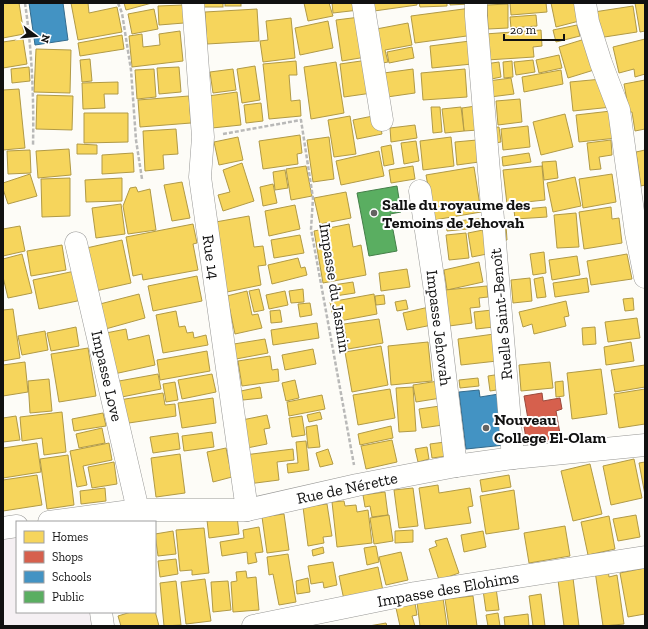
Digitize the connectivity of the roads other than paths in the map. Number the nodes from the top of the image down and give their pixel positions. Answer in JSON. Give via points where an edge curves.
{"nodes":[{"id":1,"x":193,"y":3,"type":"edge"},
{"id":2,"x":363,"y":3,"type":"edge"},
{"id":3,"x":476,"y":3,"type":"edge"},
{"id":4,"x":585,"y":3,"type":"edge"},
{"id":5,"x":382,"y":120,"type":"dead end"},
{"id":6,"x":420,"y":190,"type":"dead end"},
{"id":7,"x":640,"y":232,"type":"edge"},
{"id":8,"x":76,"y":243,"type":"dead end"},
{"id":9,"x":645,"y":277,"type":"edge"},
{"id":10,"x":645,"y":445,"type":"edge"},
{"id":11,"x":513,"y":458,"type":"junction"},
{"id":12,"x":456,"y":466,"type":"junction"},
{"id":13,"x":138,"y":510,"type":"junction"},
{"id":14,"x":247,"y":510,"type":"junction"},
{"id":15,"x":88,"y":519,"type":"edge"},
{"id":16,"x":62,"y":521,"type":"edge"},
{"id":17,"x":16,"y":526,"type":"edge"},
{"id":18,"x":3,"y":528,"type":"edge"},
{"id":19,"x":645,"y":557,"type":"edge"},
{"id":20,"x":101,"y":613,"type":"edge"},
{"id":21,"x":103,"y":626,"type":"edge"},
{"id":22,"x":253,"y":626,"type":"edge"}],
"edges":[{"from":1,"to":14,"type":"street","name":"Rue 14","via":[[203,137],[200,177]]},
{"from":2,"to":5,"type":"street"},
{"from":3,"to":11,"type":"street","name":"Ruelle Saint-Benoît"},
{"from":4,"to":7,"type":"street","via":[[601,63],[619,110]]},
{"from":6,"to":12,"type":"street","name":"Impasse Jehovah"},
{"from":7,"to":9,"type":"street"},
{"from":8,"to":13,"type":"street","name":"Impasse Love"},
{"from":10,"to":11,"type":"street","name":"Rue de Nérette"},
{"from":11,"to":12,"type":"street","name":"Rue de Nérette"},
{"from":12,"to":14,"type":"street","name":"Rue de Nérette"},
{"from":13,"to":14,"type":"street","name":"Rue de Nérette"},
{"from":13,"to":15,"type":"street","name":"Rue de Nérette"},
{"from":15,"to":16,"type":"street","name":"Rue de Nérette"},
{"from":17,"to":18,"type":"street"},
{"from":19,"to":22,"type":"street","name":"Impasse des Elohims","via":[[415,593]]},
{"from":20,"to":21,"type":"street"}]}
